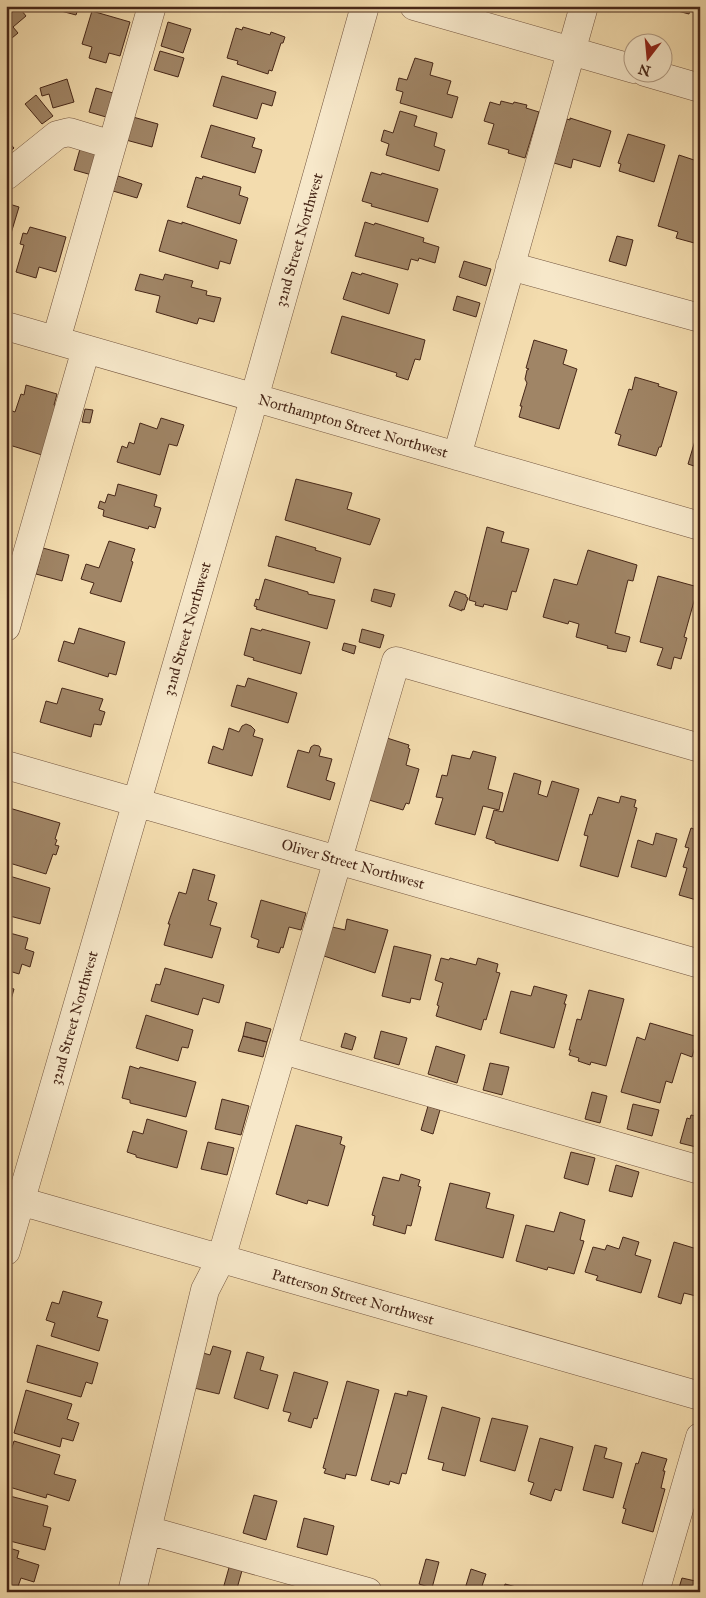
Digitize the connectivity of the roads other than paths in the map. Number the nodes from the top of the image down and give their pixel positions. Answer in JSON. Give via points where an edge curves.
{"nodes":[{"id":1,"x":152,"y":6,"type":"edge"},
{"id":2,"x":366,"y":6,"type":"edge"},
{"id":3,"x":414,"y":6,"type":"edge"},
{"id":4,"x":584,"y":6,"type":"edge"},
{"id":5,"x":571,"y":51,"type":"junction"},
{"id":6,"x":624,"y":66,"type":"edge"},
{"id":7,"x":674,"y":80,"type":"edge"},
{"id":8,"x":700,"y":88,"type":"edge"},
{"id":9,"x":112,"y":145,"type":"junction"},
{"id":10,"x":6,"y":176,"type":"edge"},
{"id":11,"x":510,"y":266,"type":"junction"},
{"id":12,"x":700,"y":318,"type":"edge"},
{"id":13,"x":6,"y":326,"type":"edge"},
{"id":14,"x":56,"y":340,"type":"junction"},
{"id":15,"x":86,"y":349,"type":"junction"},
{"id":16,"x":254,"y":397,"type":"junction"},
{"id":17,"x":457,"y":456,"type":"junction"},
{"id":18,"x":700,"y":526,"type":"edge"},
{"id":19,"x":17,"y":550,"type":"edge"},
{"id":20,"x":6,"y":627,"type":"edge"},
{"id":21,"x":700,"y":748,"type":"edge"},
{"id":22,"x":6,"y":765,"type":"edge"},
{"id":23,"x":136,"y":802,"type":"junction"},
{"id":24,"x":336,"y":860,"type":"junction"},
{"id":25,"x":700,"y":964,"type":"edge"},
{"id":26,"x":283,"y":1050,"type":"junction"},
{"id":27,"x":700,"y":1170,"type":"edge"},
{"id":28,"x":13,"y":1199,"type":"edge"},
{"id":29,"x":6,"y":1251,"type":"edge"},
{"id":30,"x":220,"y":1258,"type":"junction"},
{"id":31,"x":699,"y":1391,"type":"edge"},
{"id":32,"x":700,"y":1436,"type":"edge"},
{"id":33,"x":147,"y":1530,"type":"junction"},
{"id":34,"x":132,"y":1592,"type":"edge"},
{"id":35,"x":368,"y":1592,"type":"edge"},
{"id":36,"x":655,"y":1592,"type":"edge"}],
"edges":[{"from":1,"to":9,"type":"street"},
{"from":2,"to":16,"type":"street","name":"32nd Street Northwest"},
{"from":3,"to":5,"type":"street"},
{"from":4,"to":5,"type":"street"},
{"from":5,"to":6,"type":"street"},
{"from":5,"to":11,"type":"street"},
{"from":7,"to":8,"type":"street"},
{"from":9,"to":10,"type":"street","via":[[69,132],[57,135]]},
{"from":9,"to":14,"type":"street"},
{"from":11,"to":12,"type":"street"},
{"from":11,"to":17,"type":"street"},
{"from":13,"to":14,"type":"street","name":"Northampton Street Northwest"},
{"from":14,"to":15,"type":"street","name":"Northampton Street Northwest"},
{"from":15,"to":16,"type":"street","name":"Northampton Street Northwest"},
{"from":15,"to":19,"type":"street"},
{"from":16,"to":17,"type":"street","name":"Northampton Street Northwest"},
{"from":16,"to":23,"type":"street","name":"32nd Street Northwest"},
{"from":17,"to":18,"type":"street","name":"Northampton Street Northwest"},
{"from":19,"to":20,"type":"street"},
{"from":21,"to":24,"type":"street","via":[[396,661]]},
{"from":22,"to":23,"type":"street","name":"Oliver Street Northwest"},
{"from":23,"to":24,"type":"street","name":"Oliver Street Northwest"},
{"from":23,"to":28,"type":"street","name":"32nd Street Northwest"},
{"from":24,"to":25,"type":"street","name":"Oliver Street Northwest"},
{"from":24,"to":26,"type":"street"},
{"from":26,"to":27,"type":"street"},
{"from":26,"to":30,"type":"street"},
{"from":28,"to":29,"type":"street","name":"32nd Street Northwest"},
{"from":28,"to":30,"type":"street","name":"Patterson Street Northwest"},
{"from":30,"to":31,"type":"street","name":"Patterson Street Northwest"},
{"from":30,"to":33,"type":"street","via":[[205,1290]]},
{"from":32,"to":36,"type":"street"},
{"from":33,"to":34,"type":"street"},
{"from":33,"to":35,"type":"street"}]}
